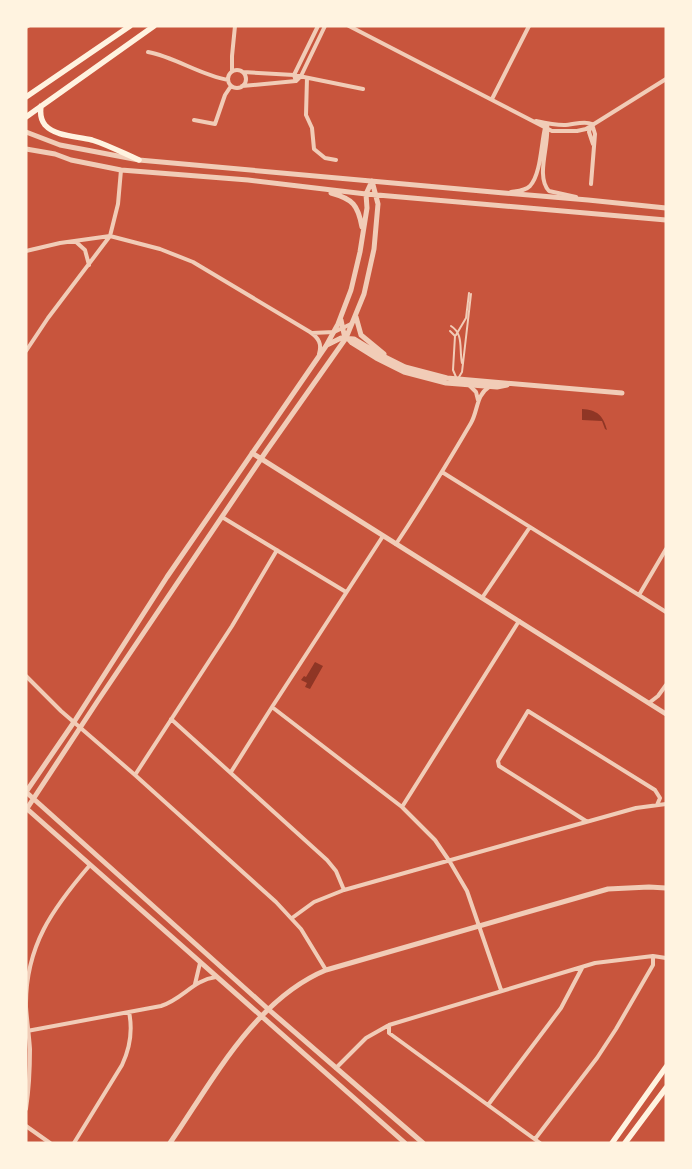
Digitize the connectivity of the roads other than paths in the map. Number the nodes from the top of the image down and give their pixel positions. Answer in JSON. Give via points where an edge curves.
{"nodes":[{"id":1,"x":130,"y":26,"type":"edge"},
{"id":2,"x":154,"y":26,"type":"edge"},
{"id":3,"x":235,"y":26,"type":"edge"},
{"id":4,"x":318,"y":26,"type":"edge"},
{"id":5,"x":325,"y":26,"type":"edge"},
{"id":6,"x":349,"y":26,"type":"edge"},
{"id":7,"x":529,"y":26,"type":"edge"},
{"id":8,"x":148,"y":52,"type":"dead end"},
{"id":9,"x":232,"y":71,"type":"junction"},
{"id":10,"x":243,"y":72,"type":"junction"},
{"id":11,"x":294,"y":75,"type":"junction"},
{"id":12,"x":301,"y":76,"type":"junction"},
{"id":13,"x":307,"y":78,"type":"junction"},
{"id":14,"x":666,"y":79,"type":"edge"},
{"id":15,"x":228,"y":80,"type":"junction"},
{"id":16,"x":296,"y":81,"type":"junction"},
{"id":17,"x":231,"y":86,"type":"junction"},
{"id":18,"x":242,"y":86,"type":"junction"},
{"id":19,"x":363,"y":89,"type":"dead end"},
{"id":20,"x":26,"y":97,"type":"edge"},
{"id":21,"x":492,"y":99,"type":"junction"},
{"id":22,"x":41,"y":106,"type":"junction"},
{"id":23,"x":26,"y":117,"type":"edge"},
{"id":24,"x":194,"y":120,"type":"dead end"},
{"id":25,"x":531,"y":120,"type":"junction"},
{"id":26,"x":592,"y":124,"type":"junction"},
{"id":27,"x":547,"y":127,"type":"junction"},
{"id":28,"x":556,"y":131,"type":"junction"},
{"id":29,"x":26,"y":132,"type":"edge"},
{"id":30,"x":545,"y":137,"type":"junction"},
{"id":31,"x":26,"y":149,"type":"edge"},
{"id":32,"x":139,"y":160,"type":"junction"},
{"id":33,"x":336,"y":160,"type":"dead end"},
{"id":34,"x":121,"y":170,"type":"junction"},
{"id":35,"x":372,"y":181,"type":"junction"},
{"id":36,"x":591,"y":184,"type":"dead end"},
{"id":37,"x":313,"y":188,"type":"junction"},
{"id":38,"x":504,"y":193,"type":"junction"},
{"id":39,"x":366,"y":194,"type":"junction"},
{"id":40,"x":376,"y":194,"type":"junction"},
{"id":41,"x":588,"y":200,"type":"junction"},
{"id":42,"x":666,"y":208,"type":"edge"},
{"id":43,"x":666,"y":220,"type":"edge"},
{"id":44,"x":363,"y":232,"type":"junction"},
{"id":45,"x":110,"y":236,"type":"junction"},
{"id":46,"x":74,"y":241,"type":"junction"},
{"id":47,"x":26,"y":251,"type":"edge"},
{"id":48,"x":89,"y":265,"type":"junction"},
{"id":49,"x":342,"y":313,"type":"junction"},
{"id":50,"x":355,"y":318,"type":"junction"},
{"id":51,"x":451,"y":326,"type":"dead end"},
{"id":52,"x":342,"y":329,"type":"junction"},
{"id":53,"x":450,"y":330,"type":"dead end"},
{"id":54,"x":457,"y":331,"type":"junction"},
{"id":55,"x":310,"y":332,"type":"junction"},
{"id":56,"x":334,"y":332,"type":"junction"},
{"id":57,"x":455,"y":336,"type":"junction"},
{"id":58,"x":346,"y":338,"type":"junction"},
{"id":59,"x":326,"y":346,"type":"junction"},
{"id":60,"x":26,"y":351,"type":"edge"},
{"id":61,"x":318,"y":357,"type":"junction"},
{"id":62,"x":462,"y":365,"type":"junction"},
{"id":63,"x":403,"y":366,"type":"junction"},
{"id":64,"x":462,"y":372,"type":"junction"},
{"id":65,"x":456,"y":381,"type":"junction"},
{"id":66,"x":489,"y":384,"type":"junction"},
{"id":67,"x":468,"y":385,"type":"junction"},
{"id":68,"x":481,"y":386,"type":"junction"},
{"id":69,"x":476,"y":392,"type":"junction"},
{"id":70,"x":622,"y":394,"type":"dead end"},
{"id":71,"x":478,"y":402,"type":"junction"},
{"id":72,"x":252,"y":453,"type":"junction"},
{"id":73,"x":261,"y":458,"type":"junction"},
{"id":74,"x":442,"y":472,"type":"junction"},
{"id":75,"x":222,"y":517,"type":"junction"},
{"id":76,"x":530,"y":527,"type":"junction"},
{"id":77,"x":384,"y":536,"type":"junction"},
{"id":78,"x":396,"y":544,"type":"junction"},
{"id":79,"x":666,"y":549,"type":"edge"},
{"id":80,"x":277,"y":550,"type":"junction"},
{"id":81,"x":346,"y":592,"type":"junction"},
{"id":82,"x":639,"y":595,"type":"junction"},
{"id":83,"x":482,"y":598,"type":"junction"},
{"id":84,"x":666,"y":612,"type":"edge"},
{"id":85,"x":519,"y":621,"type":"junction"},
{"id":86,"x":26,"y":676,"type":"edge"},
{"id":87,"x":666,"y":686,"type":"edge"},
{"id":88,"x":649,"y":703,"type":"junction"},
{"id":89,"x":272,"y":707,"type":"junction"},
{"id":90,"x":666,"y":714,"type":"edge"},
{"id":91,"x":171,"y":719,"type":"junction"},
{"id":92,"x":74,"y":722,"type":"junction"},
{"id":93,"x":81,"y":728,"type":"junction"},
{"id":94,"x":231,"y":772,"type":"junction"},
{"id":95,"x":135,"y":775,"type":"junction"},
{"id":96,"x":26,"y":792,"type":"edge"},
{"id":97,"x":34,"y":799,"type":"junction"},
{"id":98,"x":666,"y":804,"type":"edge"},
{"id":99,"x":657,"y":805,"type":"junction"},
{"id":100,"x":402,"y":807,"type":"junction"},
{"id":101,"x":27,"y":809,"type":"edge"},
{"id":102,"x":587,"y":822,"type":"junction"},
{"id":103,"x":450,"y":862,"type":"junction"},
{"id":104,"x":90,"y":865,"type":"junction"},
{"id":105,"x":666,"y":888,"type":"edge"},
{"id":106,"x":344,"y":890,"type":"junction"},
{"id":107,"x":292,"y":918,"type":"junction"},
{"id":108,"x":480,"y":926,"type":"junction"},
{"id":109,"x":653,"y":956,"type":"junction"},
{"id":110,"x":666,"y":958,"type":"edge"},
{"id":111,"x":200,"y":963,"type":"junction"},
{"id":112,"x":582,"y":968,"type":"junction"},
{"id":113,"x":326,"y":970,"type":"junction"},
{"id":114,"x":216,"y":977,"type":"junction"},
{"id":115,"x":195,"y":984,"type":"junction"},
{"id":116,"x":502,"y":990,"type":"junction"},
{"id":117,"x":268,"y":1010,"type":"junction"},
{"id":118,"x":129,"y":1012,"type":"junction"},
{"id":119,"x":261,"y":1017,"type":"junction"},
{"id":120,"x":389,"y":1025,"type":"junction"},
{"id":121,"x":27,"y":1031,"type":"edge"},
{"id":122,"x":336,"y":1068,"type":"junction"},
{"id":123,"x":665,"y":1069,"type":"edge"},
{"id":124,"x":666,"y":1088,"type":"edge"},
{"id":125,"x":488,"y":1105,"type":"junction"},
{"id":126,"x":26,"y":1110,"type":"edge"},
{"id":127,"x":26,"y":1126,"type":"edge"},
{"id":128,"x":535,"y":1139,"type":"junction"},
{"id":129,"x":50,"y":1143,"type":"edge"},
{"id":130,"x":74,"y":1143,"type":"edge"},
{"id":131,"x":170,"y":1143,"type":"edge"},
{"id":132,"x":405,"y":1143,"type":"edge"},
{"id":133,"x":423,"y":1143,"type":"edge"},
{"id":134,"x":540,"y":1143,"type":"edge"},
{"id":135,"x":612,"y":1143,"type":"edge"},
{"id":136,"x":625,"y":1143,"type":"edge"}],
"edges":[{"from":1,"to":20,"type":"main road"},
{"from":2,"to":22,"type":"main road"},
{"from":3,"to":9,"type":"street"},
{"from":4,"to":11,"type":"street"},
{"from":5,"to":12,"type":"street"},
{"from":6,"to":21,"type":"street"},
{"from":7,"to":21,"type":"street"},
{"from":8,"to":15,"type":"street"},
{"from":9,"to":10,"type":"street"},
{"from":9,"to":15,"type":"street"},
{"from":10,"to":11,"type":"street"},
{"from":10,"to":18,"type":"street","via":[[246,79]]},
{"from":11,"to":12,"type":"street"},
{"from":11,"to":16,"type":"street"},
{"from":12,"to":13,"type":"street"},
{"from":12,"to":16,"type":"street"},
{"from":13,"to":19,"type":"street"},
{"from":13,"to":33,"type":"street","via":[[306,115],[312,128],[314,149],[325,158]]},
{"from":14,"to":26,"type":"street"},
{"from":15,"to":17,"type":"street"},
{"from":16,"to":18,"type":"street"},
{"from":17,"to":18,"type":"street"},
{"from":17,"to":24,"type":"street","via":[[215,124]]},
{"from":21,"to":25,"type":"street"},
{"from":22,"to":23,"type":"main road"},
{"from":22,"to":32,"type":"main road","via":[[40,118],[50,129],[91,140]]},
{"from":25,"to":27,"type":"street"},
{"from":25,"to":30,"type":"street"},
{"from":26,"to":27,"type":"street"},
{"from":26,"to":28,"type":"street","via":[[583,130]]},
{"from":26,"to":36,"type":"street","via":[[589,132],[594,149]]},
{"from":27,"to":28,"type":"street"},
{"from":27,"to":30,"type":"street"},
{"from":28,"to":30,"type":"street"},
{"from":29,"to":32,"type":"street","via":[[60,145]]},
{"from":30,"to":38,"type":"street","via":[[530,186]]},
{"from":30,"to":41,"type":"street","via":[[542,178],[546,188],[554,193]]},
{"from":31,"to":34,"type":"street"},
{"from":32,"to":35,"type":"street"},
{"from":34,"to":37,"type":"street"},
{"from":34,"to":45,"type":"street","via":[[118,204]]},
{"from":35,"to":38,"type":"street"},
{"from":35,"to":39,"type":"street"},
{"from":35,"to":40,"type":"street"},
{"from":37,"to":39,"type":"street"},
{"from":37,"to":44,"type":"street","via":[[349,200],[357,208]]},
{"from":38,"to":41,"type":"street"},
{"from":39,"to":40,"type":"street"},
{"from":39,"to":44,"type":"street"},
{"from":40,"to":43,"type":"street"},
{"from":40,"to":50,"type":"street","via":[[374,249],[367,285]]},
{"from":41,"to":42,"type":"street"},
{"from":44,"to":49,"type":"street","via":[[351,290]]},
{"from":45,"to":46,"type":"street"},
{"from":45,"to":48,"type":"street"},
{"from":45,"to":55,"type":"street","via":[[160,249],[193,262]]},
{"from":46,"to":47,"type":"street"},
{"from":46,"to":48,"type":"street","via":[[85,250]]},
{"from":48,"to":60,"type":"street"},
{"from":49,"to":52,"type":"street"},
{"from":49,"to":56,"type":"street"},
{"from":50,"to":52,"type":"street"},
{"from":50,"to":58,"type":"street"},
{"from":50,"to":63,"type":"street","via":[[361,335]]},
{"from":51,"to":54,"type":"lane"},
{"from":52,"to":56,"type":"street"},
{"from":52,"to":58,"type":"street"},
{"from":53,"to":57,"type":"lane"},
{"from":54,"to":57,"type":"lane"},
{"from":54,"to":62,"type":"lane"},
{"from":54,"to":62,"type":"lane","via":[[466,318],[470,294]]},
{"from":55,"to":56,"type":"street"},
{"from":55,"to":61,"type":"street","via":[[321,344]]},
{"from":56,"to":59,"type":"street"},
{"from":57,"to":65,"type":"lane","via":[[453,370]]},
{"from":58,"to":59,"type":"street"},
{"from":58,"to":63,"type":"street","via":[[354,339]]},
{"from":58,"to":65,"type":"street","via":[[404,372],[422,378]]},
{"from":58,"to":73,"type":"street"},
{"from":59,"to":61,"type":"street"},
{"from":61,"to":72,"type":"street"},
{"from":62,"to":64,"type":"lane"},
{"from":63,"to":65,"type":"street"},
{"from":64,"to":65,"type":"lane"},
{"from":64,"to":66,"type":"lane","via":[[467,377]]},
{"from":65,"to":66,"type":"street"},
{"from":65,"to":67,"type":"street"},
{"from":66,"to":68,"type":"street"},
{"from":66,"to":70,"type":"street"},
{"from":66,"to":71,"type":"street"},
{"from":67,"to":68,"type":"street"},
{"from":67,"to":69,"type":"street"},
{"from":68,"to":69,"type":"street"},
{"from":69,"to":71,"type":"street"},
{"from":71,"to":74,"type":"street","via":[[473,419]]},
{"from":72,"to":73,"type":"street"},
{"from":72,"to":92,"type":"street"},
{"from":73,"to":75,"type":"street"},
{"from":73,"to":77,"type":"street"},
{"from":74,"to":76,"type":"street"},
{"from":74,"to":78,"type":"street"},
{"from":75,"to":80,"type":"street"},
{"from":75,"to":93,"type":"street"},
{"from":76,"to":82,"type":"street"},
{"from":76,"to":83,"type":"street"},
{"from":77,"to":78,"type":"street"},
{"from":77,"to":81,"type":"street"},
{"from":78,"to":83,"type":"street"},
{"from":79,"to":82,"type":"street"},
{"from":80,"to":81,"type":"street"},
{"from":80,"to":91,"type":"street"},
{"from":81,"to":89,"type":"street"},
{"from":82,"to":84,"type":"street"},
{"from":83,"to":85,"type":"street"},
{"from":85,"to":88,"type":"street"},
{"from":85,"to":100,"type":"street"},
{"from":86,"to":92,"type":"street"},
{"from":87,"to":88,"type":"street"},
{"from":88,"to":90,"type":"street"},
{"from":89,"to":94,"type":"street"},
{"from":89,"to":100,"type":"street"},
{"from":91,"to":94,"type":"street"},
{"from":91,"to":95,"type":"street"},
{"from":92,"to":93,"type":"street"},
{"from":92,"to":96,"type":"street"},
{"from":93,"to":95,"type":"street"},
{"from":93,"to":97,"type":"street"},
{"from":94,"to":106,"type":"street","via":[[327,860]]},
{"from":95,"to":107,"type":"street"},
{"from":96,"to":97,"type":"street"},
{"from":97,"to":101,"type":"street"},
{"from":97,"to":117,"type":"street"},
{"from":98,"to":99,"type":"street"},
{"from":99,"to":102,"type":"street"},
{"from":99,"to":102,"type":"street","via":[[660,798],[655,790],[528,711],[498,761],[499,766]]},
{"from":100,"to":103,"type":"street","via":[[435,840]]},
{"from":101,"to":104,"type":"street"},
{"from":102,"to":103,"type":"street"},
{"from":103,"to":106,"type":"street"},
{"from":103,"to":108,"type":"street"},
{"from":104,"to":111,"type":"street"},
{"from":104,"to":121,"type":"street","via":[[60,901],[35,947],[30,963]]},
{"from":105,"to":108,"type":"street","via":[[608,889]]},
{"from":106,"to":107,"type":"street","via":[[314,902]]},
{"from":107,"to":113,"type":"street"},
{"from":108,"to":113,"type":"street"},
{"from":108,"to":116,"type":"street"},
{"from":109,"to":110,"type":"street"},
{"from":109,"to":112,"type":"street","via":[[612,960]]},
{"from":109,"to":128,"type":"street","via":[[653,965],[616,1029]]},
{"from":111,"to":114,"type":"street"},
{"from":111,"to":115,"type":"street"},
{"from":112,"to":116,"type":"street"},
{"from":112,"to":125,"type":"street","via":[[561,1008]]},
{"from":113,"to":117,"type":"street","via":[[296,986]]},
{"from":114,"to":115,"type":"street"},
{"from":114,"to":119,"type":"street"},
{"from":115,"to":118,"type":"street","via":[[169,1004]]},
{"from":116,"to":120,"type":"street"},
{"from":117,"to":119,"type":"street"},
{"from":117,"to":122,"type":"street"},
{"from":118,"to":121,"type":"street"},
{"from":118,"to":130,"type":"street","via":[[132,1024],[128,1052]]},
{"from":119,"to":131,"type":"street","via":[[220,1068]]},
{"from":119,"to":132,"type":"street"},
{"from":120,"to":122,"type":"street","via":[[366,1038]]},
{"from":120,"to":125,"type":"street","via":[[390,1033]]},
{"from":121,"to":126,"type":"street","via":[[30,1078]]},
{"from":122,"to":133,"type":"street"},
{"from":123,"to":135,"type":"main road"},
{"from":124,"to":136,"type":"main road"},
{"from":125,"to":128,"type":"street"},
{"from":127,"to":129,"type":"street"},
{"from":128,"to":134,"type":"street"}]}
